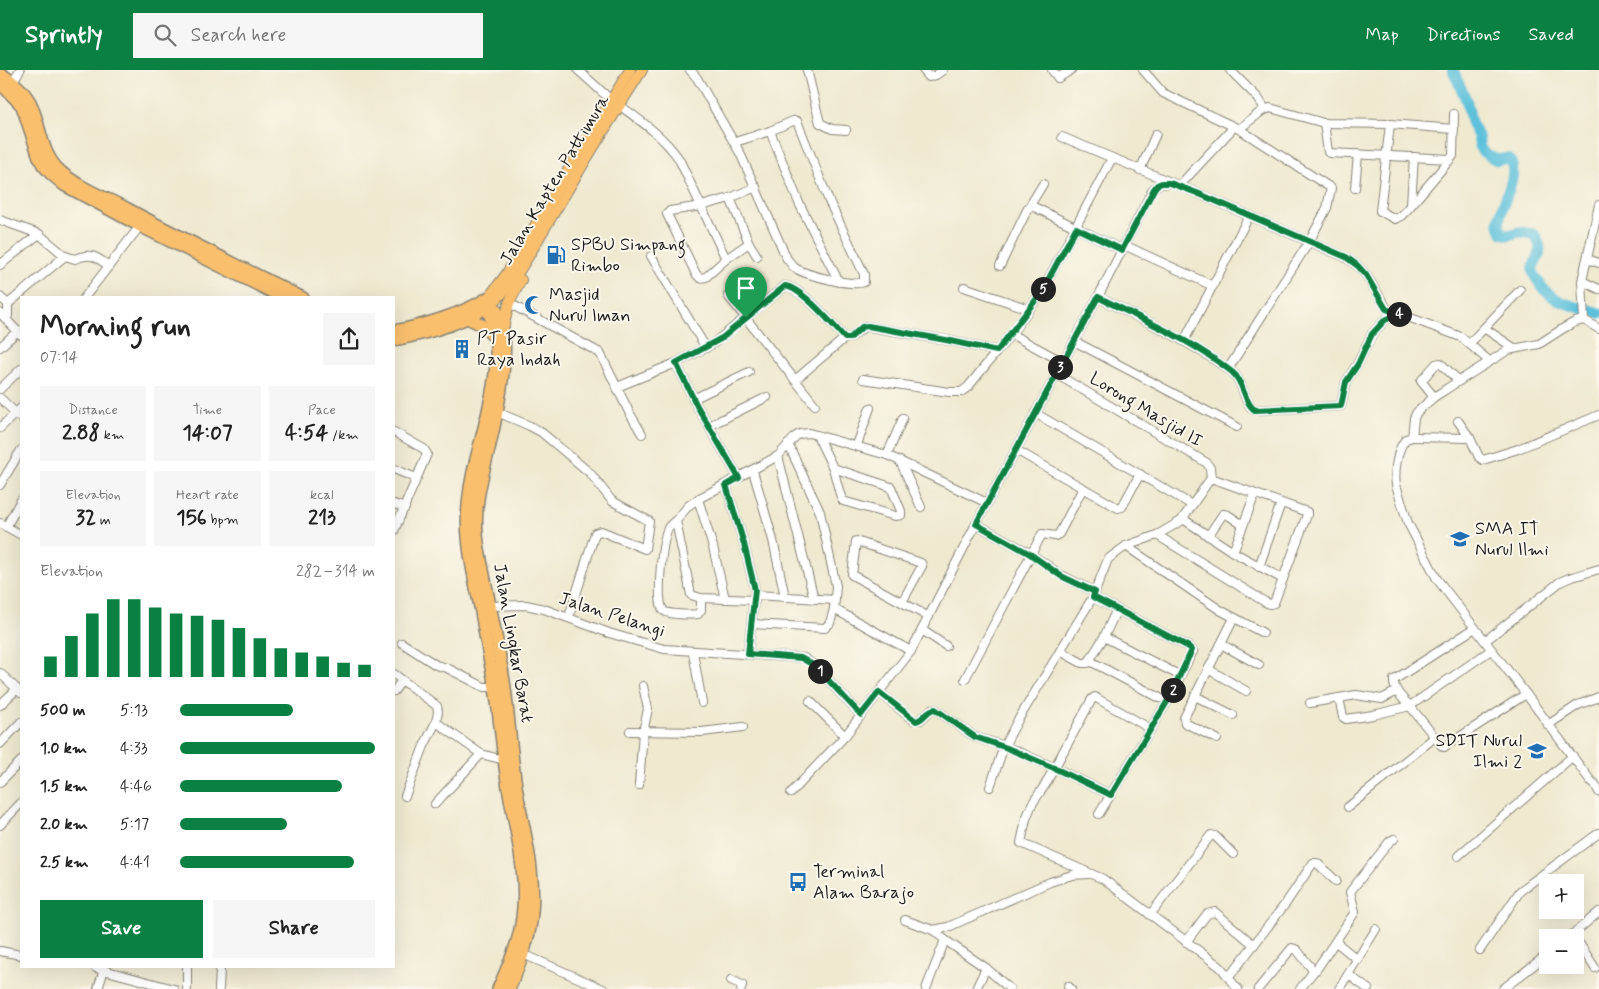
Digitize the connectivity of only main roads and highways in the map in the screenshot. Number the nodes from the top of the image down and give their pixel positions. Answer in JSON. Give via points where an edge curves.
{"nodes":[{"id":1,"x":630,"y":70,"type":"edge"},
{"id":2,"x":642,"y":70,"type":"edge"},
{"id":3,"x":0,"y":73,"type":"edge"},
{"id":4,"x":0,"y":83,"type":"edge"},
{"id":5,"x":615,"y":102,"type":"junction"},
{"id":6,"x":580,"y":159,"type":"junction"},
{"id":7,"x":525,"y":264,"type":"junction"},
{"id":8,"x":273,"y":287,"type":"junction"},
{"id":9,"x":282,"y":296,"type":"edge"},
{"id":10,"x":298,"y":296,"type":"edge"},
{"id":11,"x":488,"y":302,"type":"junction"},
{"id":12,"x":467,"y":318,"type":"junction"},
{"id":13,"x":503,"y":329,"type":"junction"},
{"id":14,"x":395,"y":330,"type":"edge"},
{"id":15,"x":494,"y":338,"type":"junction"},
{"id":16,"x":395,"y":340,"type":"edge"},
{"id":17,"x":485,"y":606,"type":"junction"},
{"id":18,"x":498,"y":989,"type":"edge"},
{"id":19,"x":509,"y":989,"type":"edge"}],
"edges":[{"from":1,"to":5,"type":"main road","name":"Jalan Kapten Pattimura"},
{"from":2,"to":5,"type":"main road","name":"Jalan Kapten Pattimura"},
{"from":3,"to":8,"type":"highway","via":[[13,81],[29,101],[51,161],[69,178]]},
{"from":4,"to":8,"type":"highway","via":[[22,106],[39,157],[64,185],[140,226]]},
{"from":5,"to":6,"type":"main road","name":"Jalan Kapten Pattimura"},
{"from":6,"to":7,"type":"main road","name":"Jalan Kapten Pattimura"},
{"from":6,"to":11,"type":"main road","name":"Jalan Kapten Pattimura"},
{"from":7,"to":11,"type":"main road","name":"Jalan Kapten Pattimura","via":[[505,292]]},
{"from":7,"to":13,"type":"main road","via":[[509,303]]},
{"from":8,"to":9,"type":"highway"},
{"from":8,"to":10,"type":"highway"},
{"from":11,"to":12,"type":"highway"},
{"from":11,"to":13,"type":"highway","name":"Jalan Lingkar Barat","via":[[501,319]]},
{"from":11,"to":14,"type":"highway"},
{"from":11,"to":15,"type":"highway","name":"Jalan Lingkar Barat"},
{"from":12,"to":15,"type":"highway","via":[[482,325]]},
{"from":12,"to":16,"type":"highway"},
{"from":13,"to":17,"type":"highway","name":"Jalan Lingkar Barat","via":[[504,359],[497,412],[476,510]]},
{"from":15,"to":17,"type":"highway","name":"Jalan Lingkar Barat","via":[[492,390],[467,511],[473,578]]},
{"from":17,"to":18,"type":"highway","name":"Jalan Lingkar Barat","via":[[504,760],[521,859],[523,907],[514,950]]},
{"from":17,"to":19,"type":"highway","name":"Jalan Lingkar Barat","via":[[504,678],[516,788],[533,889],[532,916],[523,954]]}]}
